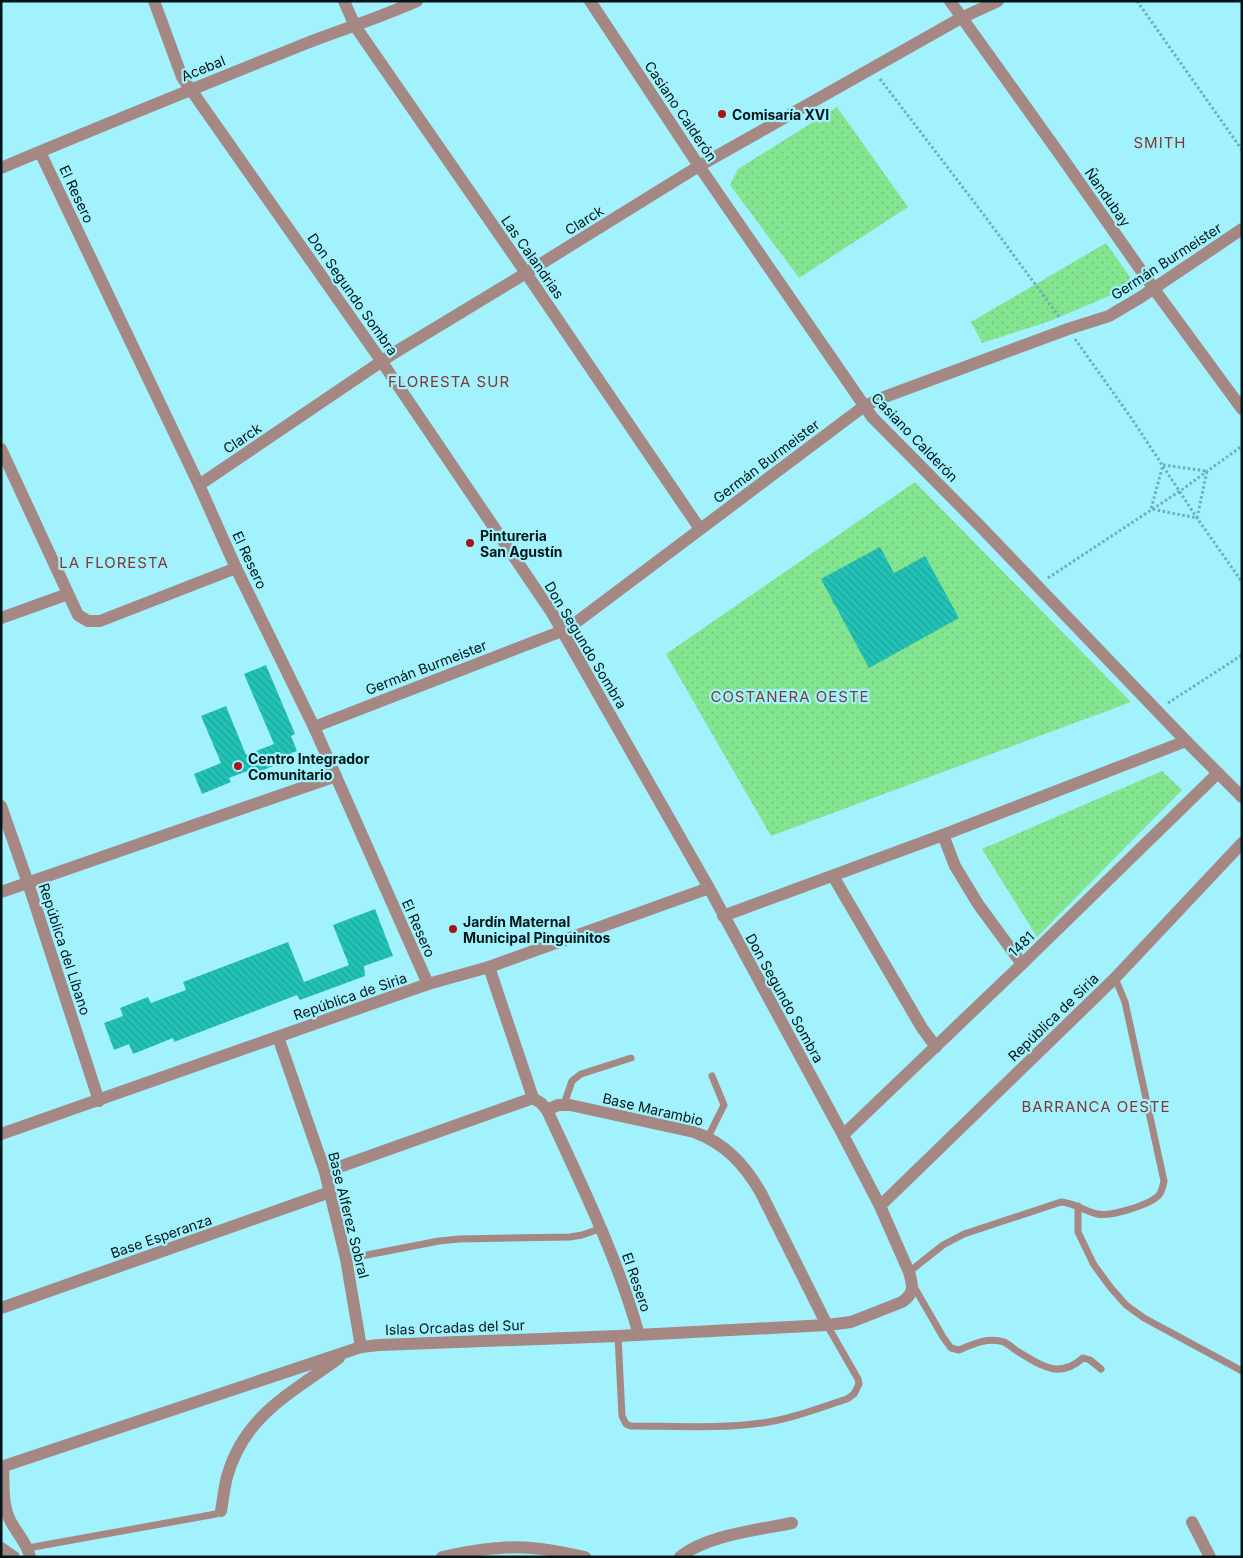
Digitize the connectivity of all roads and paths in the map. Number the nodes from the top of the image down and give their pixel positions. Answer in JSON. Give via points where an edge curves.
{"nodes":[{"id":1,"x":154,"y":1,"type":"edge"},
{"id":2,"x":344,"y":1,"type":"edge"},
{"id":3,"x":418,"y":1,"type":"edge"},
{"id":4,"x":590,"y":1,"type":"edge"},
{"id":5,"x":950,"y":1,"type":"edge"},
{"id":6,"x":998,"y":1,"type":"edge"},
{"id":7,"x":1137,"y":1,"type":"edge"},
{"id":8,"x":961,"y":18,"type":"junction"},
{"id":9,"x":355,"y":26,"type":"junction"},
{"id":10,"x":190,"y":90,"type":"junction"},
{"id":11,"x":1242,"y":150,"type":"edge"},
{"id":12,"x":40,"y":152,"type":"junction"},
{"id":13,"x":2,"y":165,"type":"edge"},
{"id":14,"x":699,"y":166,"type":"junction"},
{"id":15,"x":1242,"y":229,"type":"edge"},
{"id":16,"x":526,"y":274,"type":"junction"},
{"id":17,"x":1154,"y":289,"type":"junction"},
{"id":18,"x":382,"y":362,"type":"junction"},
{"id":19,"x":863,"y":407,"type":"junction"},
{"id":20,"x":1242,"y":409,"type":"edge"},
{"id":21,"x":1242,"y":446,"type":"edge"},
{"id":22,"x":1,"y":449,"type":"edge"},
{"id":23,"x":1207,"y":470,"type":"junction"},
{"id":24,"x":199,"y":485,"type":"junction"},
{"id":25,"x":1151,"y":509,"type":"junction"},
{"id":26,"x":700,"y":529,"type":"junction"},
{"id":27,"x":236,"y":568,"type":"junction"},
{"id":28,"x":1045,"y":580,"type":"dead end"},
{"id":29,"x":68,"y":594,"type":"junction"},
{"id":30,"x":1,"y":618,"type":"edge"},
{"id":31,"x":562,"y":631,"type":"junction"},
{"id":32,"x":1242,"y":655,"type":"edge"},
{"id":33,"x":1162,"y":697,"type":"dead end"},
{"id":34,"x":314,"y":727,"type":"junction"},
{"id":35,"x":1186,"y":741,"type":"junction"},
{"id":36,"x":1218,"y":773,"type":"junction"},
{"id":37,"x":336,"y":776,"type":"junction"},
{"id":38,"x":1242,"y":797,"type":"edge"},
{"id":39,"x":1,"y":806,"type":"edge"},
{"id":40,"x":944,"y":835,"type":"junction"},
{"id":41,"x":1242,"y":843,"type":"edge"},
{"id":42,"x":832,"y":876,"type":"junction"},
{"id":43,"x":28,"y":883,"type":"junction"},
{"id":44,"x":709,"y":888,"type":"junction"},
{"id":45,"x":1,"y":892,"type":"edge"},
{"id":46,"x":723,"y":916,"type":"junction"},
{"id":47,"x":1022,"y":964,"type":"junction"},
{"id":48,"x":489,"y":967,"type":"junction"},
{"id":49,"x":1115,"y":978,"type":"junction"},
{"id":50,"x":428,"y":984,"type":"junction"},
{"id":51,"x":278,"y":1037,"type":"junction"},
{"id":52,"x":936,"y":1047,"type":"junction"},
{"id":53,"x":631,"y":1058,"type":"dead end"},
{"id":54,"x":712,"y":1076,"type":"dead end"},
{"id":55,"x":533,"y":1098,"type":"junction"},
{"id":56,"x":100,"y":1101,"type":"junction"},
{"id":57,"x":564,"y":1104,"type":"junction"},
{"id":58,"x":547,"y":1110,"type":"junction"},
{"id":59,"x":1,"y":1134,"type":"edge"},
{"id":60,"x":843,"y":1136,"type":"junction"},
{"id":61,"x":708,"y":1137,"type":"junction"},
{"id":62,"x":325,"y":1172,"type":"junction"},
{"id":63,"x":330,"y":1192,"type":"junction"},
{"id":64,"x":880,"y":1206,"type":"junction"},
{"id":65,"x":1078,"y":1206,"type":"junction"},
{"id":66,"x":602,"y":1228,"type":"junction"},
{"id":67,"x":346,"y":1259,"type":"junction"},
{"id":68,"x":910,"y":1277,"type":"junction"},
{"id":69,"x":1,"y":1308,"type":"edge"},
{"id":70,"x":827,"y":1325,"type":"junction"},
{"id":71,"x":638,"y":1335,"type":"junction"},
{"id":72,"x":618,"y":1336,"type":"junction"},
{"id":73,"x":362,"y":1347,"type":"junction"},
{"id":74,"x":348,"y":1351,"type":"junction"},
{"id":75,"x":1101,"y":1368,"type":"dead end"},
{"id":76,"x":1242,"y":1371,"type":"edge"},
{"id":77,"x":2,"y":1466,"type":"edge"},
{"id":78,"x":221,"y":1511,"type":"joint"},
{"id":79,"x":1192,"y":1522,"type":"dead end"},
{"id":80,"x":792,"y":1523,"type":"dead end"},
{"id":81,"x":1,"y":1548,"type":"edge"},
{"id":82,"x":29,"y":1552,"type":"edge"},
{"id":83,"x":14,"y":1557,"type":"edge"},
{"id":84,"x":442,"y":1557,"type":"edge"},
{"id":85,"x":585,"y":1557,"type":"edge"},
{"id":86,"x":680,"y":1557,"type":"edge"},
{"id":87,"x":1210,"y":1557,"type":"edge"}],
"edges":[{"from":1,"to":10,"type":"street","name":"Don Segundo Sombra","via":[[182,77]]},
{"from":2,"to":9,"type":"street","name":"Las Calandrias"},
{"from":3,"to":9,"type":"street","name":"Acebal"},
{"from":4,"to":14,"type":"street","name":"Casiano Calderón"},
{"from":5,"to":8,"type":"street","name":"Ñandubay"},
{"from":6,"to":8,"type":"street","name":"Clarck"},
{"from":7,"to":11,"type":"path"},
{"from":8,"to":14,"type":"street","name":"Clarck"},
{"from":8,"to":17,"type":"street","name":"Ñandubay"},
{"from":9,"to":10,"type":"street","name":"Acebal"},
{"from":9,"to":16,"type":"street","name":"Las Calandrias"},
{"from":10,"to":12,"type":"street","name":"Acebal"},
{"from":10,"to":18,"type":"street","name":"Don Segundo Sombra"},
{"from":12,"to":13,"type":"street","name":"Acebal"},
{"from":12,"to":24,"type":"street","name":"El Resero"},
{"from":14,"to":16,"type":"street","name":"Clarck"},
{"from":14,"to":19,"type":"street","name":"Casiano Calderón"},
{"from":15,"to":17,"type":"street","name":"Germán Burmeister"},
{"from":16,"to":18,"type":"street","name":"Clarck"},
{"from":16,"to":26,"type":"street","name":"Las Calandrias"},
{"from":17,"to":19,"type":"street","name":"Germán Burmeister","via":[[1109,316],[1068,328]]},
{"from":17,"to":20,"type":"street","name":"Ñandubay"},
{"from":18,"to":24,"type":"street","name":"Clarck"},
{"from":18,"to":31,"type":"street","name":"Don Segundo Sombra"},
{"from":19,"to":26,"type":"street","name":"Germán Burmeister"},
{"from":19,"to":35,"type":"street","name":"Casiano Calderón"},
{"from":21,"to":23,"type":"path"},
{"from":22,"to":29,"type":"street"},
{"from":23,"to":25,"type":"path"},
{"from":23,"to":25,"type":"path","via":[[1163,465]]},
{"from":23,"to":25,"type":"path","via":[[1197,518]]},
{"from":24,"to":27,"type":"street","name":"El Resero"},
{"from":25,"to":28,"type":"path"},
{"from":26,"to":31,"type":"street","name":"Germán Burmeister"},
{"from":27,"to":29,"type":"street","via":[[100,621],[88,621],[78,615]]},
{"from":27,"to":34,"type":"street","name":"El Resero"},
{"from":29,"to":30,"type":"street"},
{"from":31,"to":34,"type":"street","name":"Germán Burmeister"},
{"from":31,"to":44,"type":"street","name":"Don Segundo Sombra"},
{"from":32,"to":33,"type":"path","via":[[1169,704]]},
{"from":34,"to":37,"type":"street","name":"El Resero"},
{"from":35,"to":36,"type":"street","name":"Casiano Calderón"},
{"from":35,"to":40,"type":"street"},
{"from":36,"to":38,"type":"street","name":"Casiano Calderón"},
{"from":36,"to":47,"type":"street","name":"1481"},
{"from":37,"to":43,"type":"street"},
{"from":37,"to":50,"type":"street","name":"El Resero"},
{"from":39,"to":43,"type":"street","name":"República del Líbano"},
{"from":40,"to":42,"type":"street"},
{"from":40,"to":47,"type":"street","via":[[955,866]]},
{"from":41,"to":49,"type":"street","name":"República de Siria"},
{"from":42,"to":46,"type":"street"},
{"from":42,"to":52,"type":"street"},
{"from":43,"to":45,"type":"street"},
{"from":43,"to":56,"type":"street","name":"República del Líbano"},
{"from":44,"to":46,"type":"street","name":"Don Segundo Sombra"},
{"from":44,"to":48,"type":"street","name":"República de Siria"},
{"from":46,"to":60,"type":"street","name":"Don Segundo Sombra"},
{"from":47,"to":52,"type":"street","name":"1481"},
{"from":48,"to":50,"type":"street","name":"República de Siria"},
{"from":48,"to":55,"type":"street"},
{"from":49,"to":64,"type":"street","name":"República de Siria"},
{"from":49,"to":65,"type":"lane","via":[[1126,1002],[1164,1181],[1162,1190],[1151,1201],[1111,1215]]},
{"from":50,"to":51,"type":"street","name":"República de Siria"},
{"from":51,"to":56,"type":"street","name":"República de Siria"},
{"from":51,"to":62,"type":"street","name":"Base Alferez Sobral"},
{"from":52,"to":60,"type":"street","name":"1481"},
{"from":53,"to":57,"type":"lane","via":[[581,1074],[572,1081]]},
{"from":54,"to":61,"type":"lane","via":[[724,1105]]},
{"from":55,"to":58,"type":"street","name":"El Resero"},
{"from":55,"to":62,"type":"street"},
{"from":56,"to":59,"type":"street","name":"República de Siria"},
{"from":57,"to":58,"type":"street"},
{"from":57,"to":61,"type":"street","name":"Base Marambio"},
{"from":58,"to":66,"type":"street","name":"El Resero"},
{"from":60,"to":64,"type":"street","name":"Don Segundo Sombra"},
{"from":61,"to":70,"type":"street","name":"Base Marambio","via":[[732,1154],[762,1192]]},
{"from":62,"to":63,"type":"street","name":"Base Alferez Sobral"},
{"from":63,"to":67,"type":"street","name":"Base Alferez Sobral"},
{"from":63,"to":69,"type":"street","name":"Base Esperanza"},
{"from":64,"to":68,"type":"street","name":"Don Segundo Sombra"},
{"from":65,"to":68,"type":"lane","via":[[1061,1202],[964,1234],[943,1245]]},
{"from":65,"to":76,"type":"lane","via":[[1078,1232],[1094,1266],[1126,1305]]},
{"from":66,"to":67,"type":"lane","via":[[570,1237],[439,1241]]},
{"from":66,"to":71,"type":"street","name":"El Resero"},
{"from":67,"to":73,"type":"street","name":"Base Alferez Sobral"},
{"from":68,"to":70,"type":"street","name":"Islas Orcadas del Sur","via":[[912,1291],[902,1302],[851,1322]]},
{"from":68,"to":75,"type":"lane","via":[[951,1348],[959,1350],[987,1340],[1003,1342],[1051,1369],[1063,1370],[1083,1358]]},
{"from":70,"to":71,"type":"street","name":"Islas Orcadas del Sur"},
{"from":70,"to":72,"type":"lane","via":[[858,1379],[854,1394],[790,1417],[734,1425],[626,1424],[622,1416]]},
{"from":71,"to":72,"type":"street","name":"Islas Orcadas del Sur"},
{"from":72,"to":73,"type":"street","name":"Islas Orcadas del Sur"},
{"from":73,"to":74,"type":"street","name":"Islas Orcadas del Sur"},
{"from":74,"to":77,"type":"street","name":"Islas Orcadas del Sur"},
{"from":74,"to":78,"type":"street","via":[[256,1421],[231,1464]]},
{"from":77,"to":82,"type":"street","via":[[9,1517]]},
{"from":78,"to":82,"type":"lane"},
{"from":79,"to":87,"type":"street"},
{"from":80,"to":86,"type":"street","via":[[719,1538]]},
{"from":81,"to":83,"type":"street"},
{"from":84,"to":85,"type":"street","via":[[500,1548],[530,1548]]}]}
